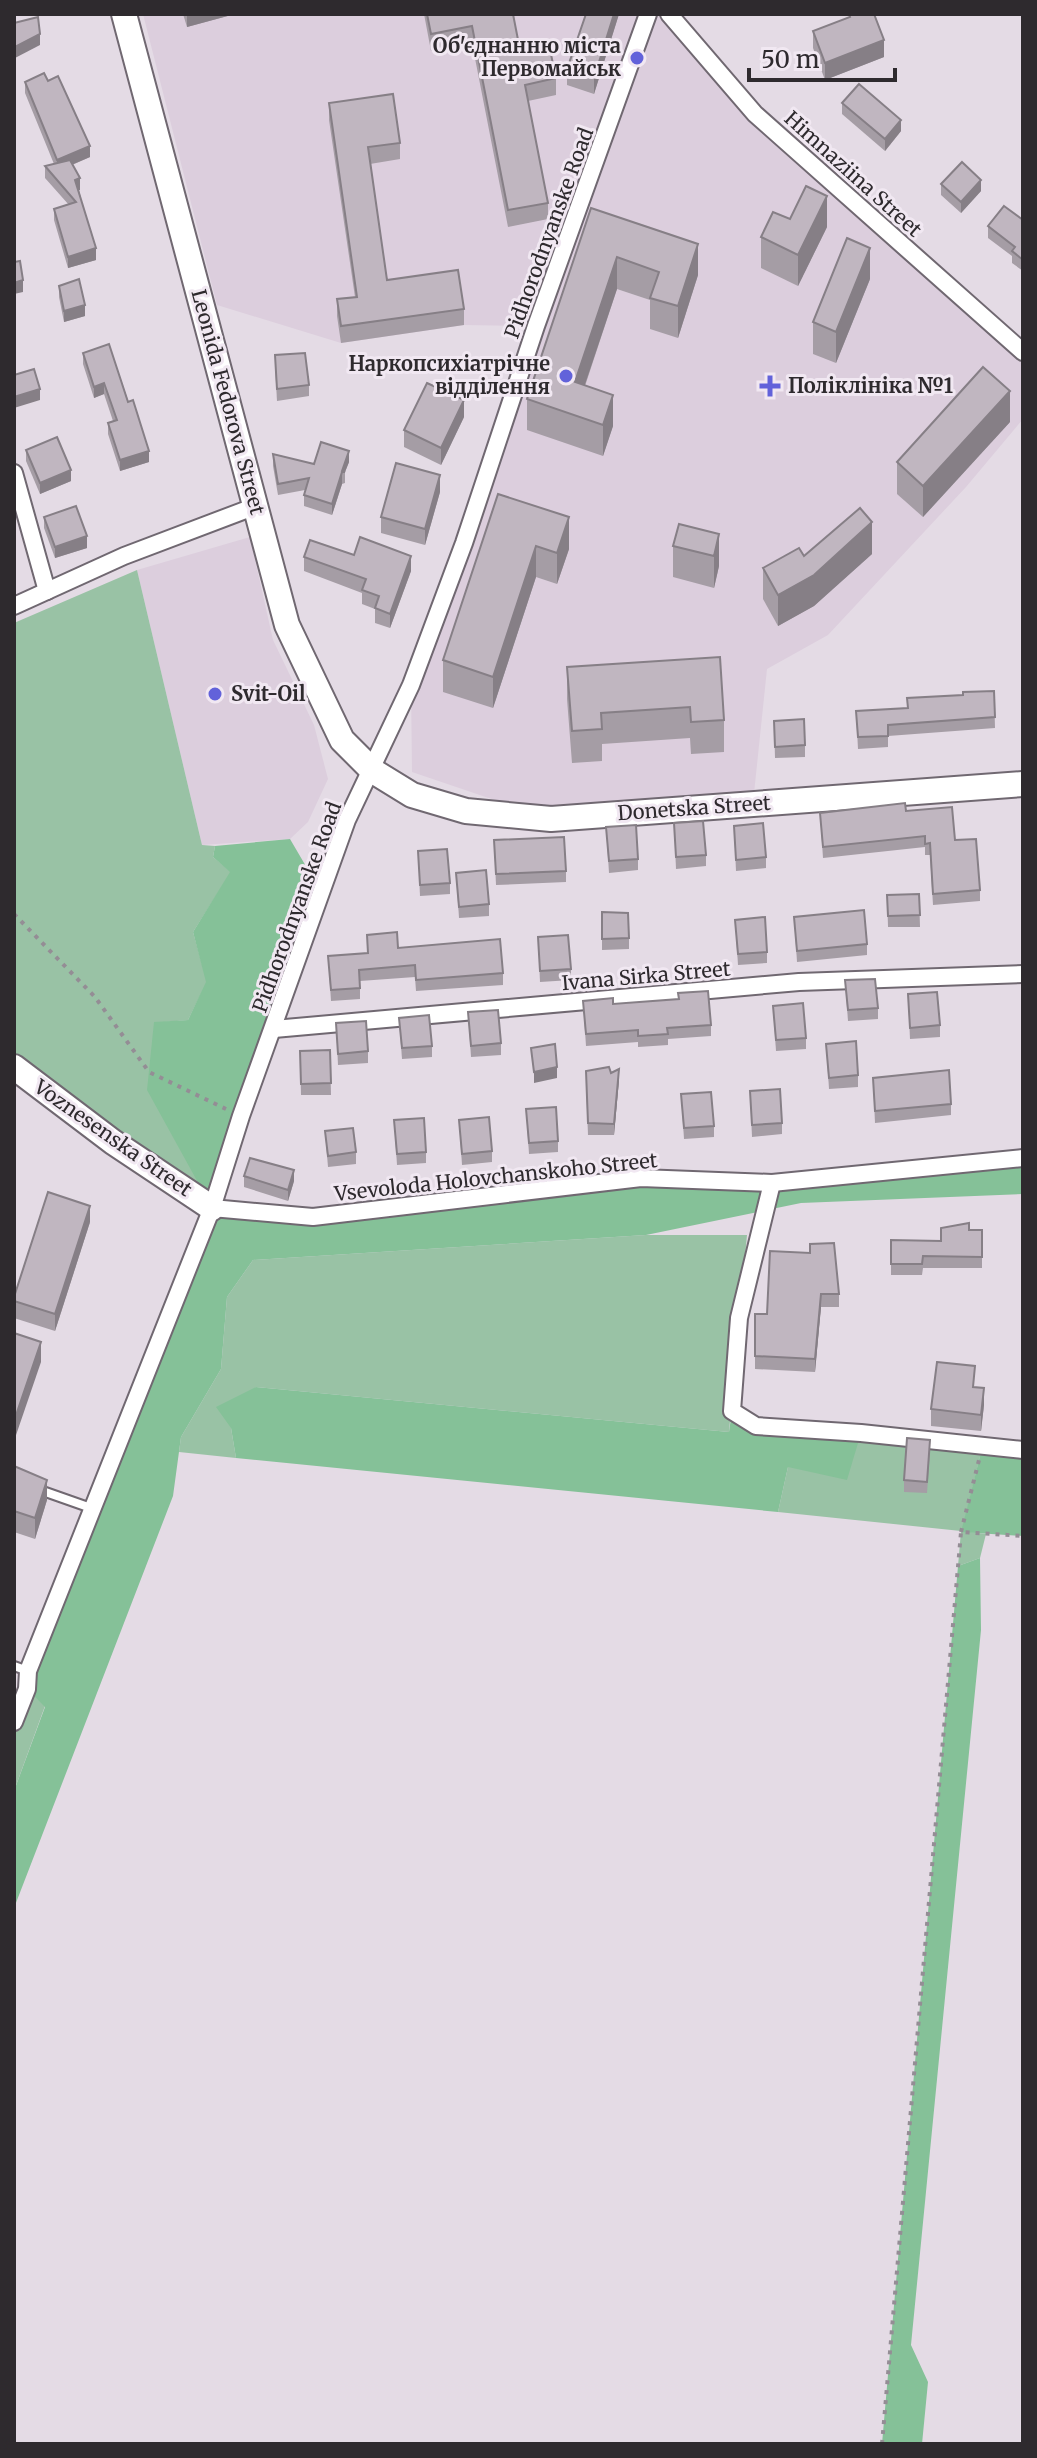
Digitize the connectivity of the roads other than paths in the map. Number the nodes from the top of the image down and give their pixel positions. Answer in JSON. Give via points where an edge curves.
{"nodes":[{"id":1,"x":124,"y":14,"type":"edge"},
{"id":2,"x":648,"y":14,"type":"edge"},
{"id":3,"x":669,"y":14,"type":"edge"},
{"id":4,"x":1023,"y":352,"type":"edge"},
{"id":5,"x":14,"y":473,"type":"edge"},
{"id":6,"x":256,"y":506,"type":"junction"},
{"id":7,"x":47,"y":591,"type":"junction"},
{"id":8,"x":14,"y":606,"type":"edge"},
{"id":9,"x":373,"y":771,"type":"junction"},
{"id":10,"x":1023,"y":784,"type":"edge"},
{"id":11,"x":1023,"y":974,"type":"edge"},
{"id":12,"x":274,"y":1029,"type":"junction"},
{"id":13,"x":14,"y":1067,"type":"edge"},
{"id":14,"x":1023,"y":1158,"type":"edge"},
{"id":15,"x":772,"y":1183,"type":"junction"},
{"id":16,"x":212,"y":1208,"type":"junction"},
{"id":17,"x":1023,"y":1450,"type":"edge"},
{"id":18,"x":27,"y":1486,"type":"edge"},
{"id":19,"x":91,"y":1508,"type":"junction"},
{"id":20,"x":21,"y":1668,"type":"edge"},
{"id":21,"x":14,"y":1722,"type":"edge"}],
"edges":[{"from":1,"to":6,"type":"street","name":"Leonida Fedorova Street"},
{"from":2,"to":9,"type":"street","name":"Pidhorodnyanske Road","via":[[464,543]]},
{"from":3,"to":4,"type":"street","name":"Himnaziina Street","via":[[755,114]]},
{"from":5,"to":7,"type":"street"},
{"from":6,"to":7,"type":"street"},
{"from":6,"to":9,"type":"street","name":"Leonida Fedorova Street","via":[[287,625],[304,667],[342,740]]},
{"from":7,"to":8,"type":"street"},
{"from":9,"to":10,"type":"street","name":"Donetska Street","via":[[412,795],[466,811],[551,819]]},
{"from":9,"to":12,"type":"street","name":"Pidhorodnyanske Road","via":[[347,820]]},
{"from":11,"to":12,"type":"street","name":"Ivana Sirka Street","via":[[799,982]]},
{"from":12,"to":16,"type":"street","name":"Pidhorodnyanske Road"},
{"from":13,"to":16,"type":"street","name":"Voznesenska Street"},
{"from":14,"to":15,"type":"street","name":"Vsevoloda Holovchanskoho Street"},
{"from":15,"to":16,"type":"street","name":"Vsevoloda Holovchanskoho Street","via":[[641,1178],[313,1217]]},
{"from":15,"to":17,"type":"street","via":[[739,1318],[732,1411],[756,1426]]},
{"from":16,"to":19,"type":"street","name":"Pidhorodnyanske Road"},
{"from":18,"to":19,"type":"lane"},
{"from":19,"to":20,"type":"street","name":"Pidhorodnyanske Road"},
{"from":20,"to":21,"type":"street","name":"Pidhorodnyanske Road","via":[[27,1689]]}]}
